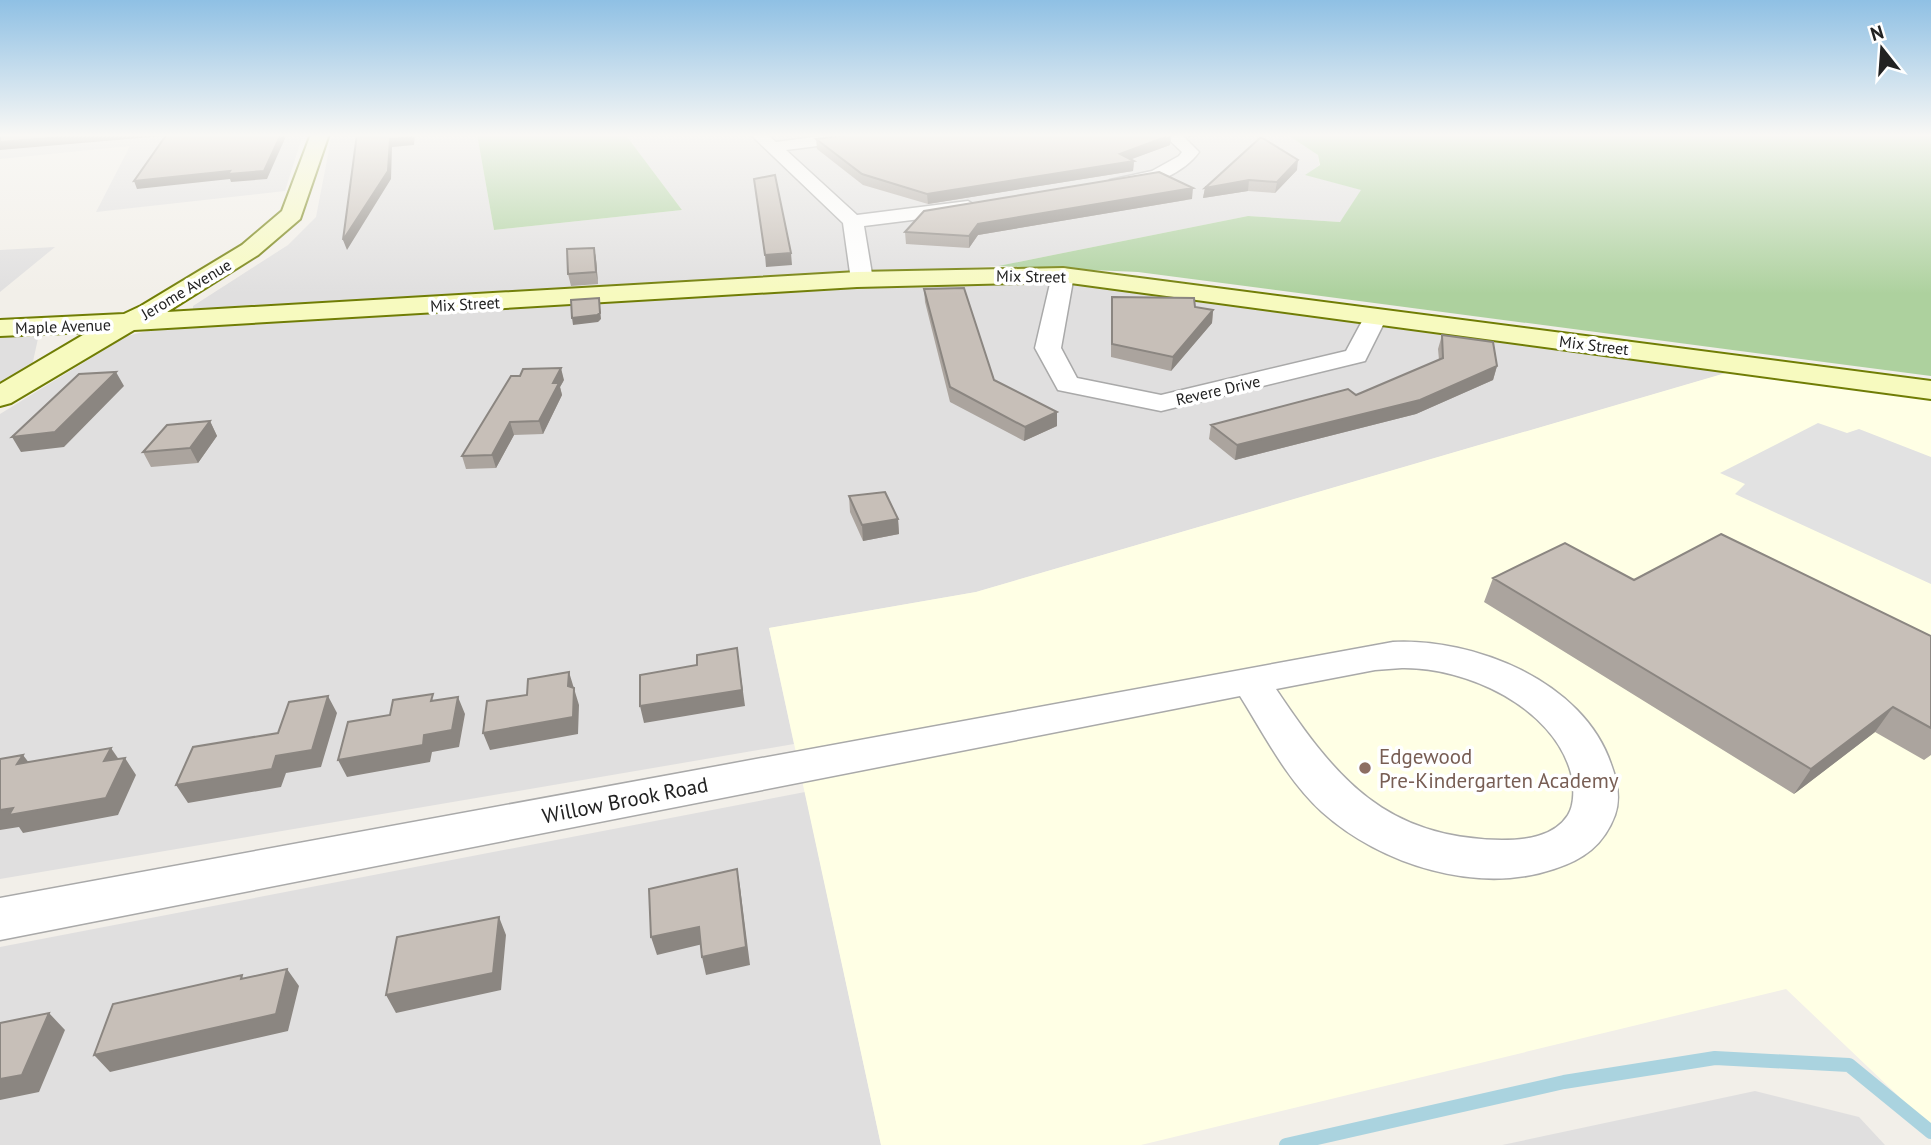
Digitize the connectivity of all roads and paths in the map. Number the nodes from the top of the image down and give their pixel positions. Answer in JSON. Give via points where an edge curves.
{"nodes":[{"id":1,"x":301,"y":187,"type":"edge"},
{"id":2,"x":818,"y":187,"type":"edge"},
{"id":3,"x":987,"y":204,"type":"edge"},
{"id":4,"x":853,"y":221,"type":"junction"},
{"id":5,"x":1063,"y":275,"type":"junction"},
{"id":6,"x":862,"y":280,"type":"junction"},
{"id":7,"x":1376,"y":317,"type":"junction"},
{"id":8,"x":125,"y":323,"type":"junction"},
{"id":9,"x":0,"y":328,"type":"edge"},
{"id":10,"x":1931,"y":390,"type":"edge"},
{"id":11,"x":0,"y":397,"type":"edge"},
{"id":12,"x":1250,"y":681,"type":"junction"},
{"id":13,"x":0,"y":919,"type":"edge"}],
"edges":[{"from":1,"to":8,"type":"main road","name":"Jerome Avenue","via":[[292,214],[250,250]]},
{"from":2,"to":4,"type":"street"},
{"from":3,"to":4,"type":"street"},
{"from":4,"to":6,"type":"street"},
{"from":5,"to":6,"type":"main road","name":"Mix Street"},
{"from":5,"to":7,"type":"main road","name":"Mix Street"},
{"from":5,"to":7,"type":"street","name":"Revere Drive","via":[[1048,348],[1068,384],[1161,403],[1356,356]]},
{"from":6,"to":8,"type":"main road","name":"Mix Street"},
{"from":7,"to":10,"type":"main road","name":"Mix Street"},
{"from":8,"to":9,"type":"main road","name":"Maple Avenue"},
{"from":8,"to":11,"type":"main road","name":"Jerome Avenue"},
{"from":12,"to":12,"type":"street","name":"Willow Brook Road","via":[[1409,653],[1482,670],[1546,706],[1572,732],[1591,763],[1597,794],[1588,823],[1564,846],[1525,859],[1477,860],[1437,853],[1398,839],[1337,800]]},
{"from":12,"to":13,"type":"street","name":"Willow Brook Road"}]}
